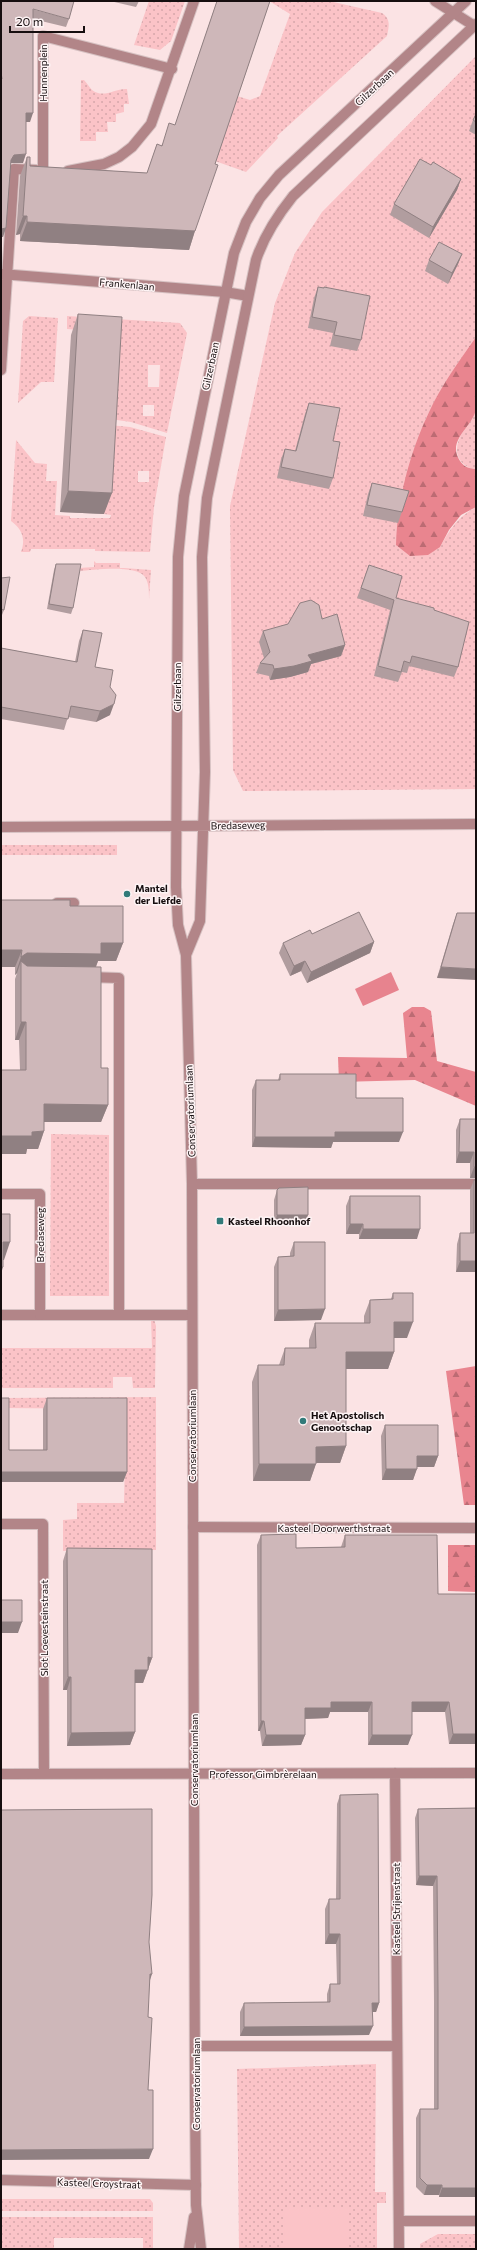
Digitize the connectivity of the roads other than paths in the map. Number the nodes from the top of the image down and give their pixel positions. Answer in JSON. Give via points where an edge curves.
{"nodes":[{"id":1,"x":194,"y":1,"type":"edge"},
{"id":2,"x":435,"y":1,"type":"edge"},
{"id":3,"x":466,"y":1,"type":"edge"},
{"id":4,"x":453,"y":14,"type":"junction"},
{"id":5,"x":475,"y":26,"type":"edge"},
{"id":6,"x":172,"y":69,"type":"junction"},
{"id":7,"x":43,"y":170,"type":"junction"},
{"id":8,"x":3,"y":274,"type":"edge"},
{"id":9,"x":225,"y":292,"type":"junction"},
{"id":10,"x":248,"y":296,"type":"junction"},
{"id":11,"x":1,"y":370,"type":"edge"},
{"id":12,"x":476,"y":824,"type":"edge"},
{"id":13,"x":177,"y":826,"type":"junction"},
{"id":14,"x":203,"y":826,"type":"junction"},
{"id":15,"x":1,"y":827,"type":"edge"},
{"id":16,"x":45,"y":903,"type":"edge"},
{"id":17,"x":74,"y":903,"type":"dead end"},
{"id":18,"x":186,"y":955,"type":"junction"},
{"id":19,"x":74,"y":977,"type":"edge"},
{"id":20,"x":192,"y":1184,"type":"junction"},
{"id":21,"x":476,"y":1184,"type":"edge"},
{"id":22,"x":1,"y":1194,"type":"edge"},
{"id":23,"x":1,"y":1315,"type":"edge"},
{"id":24,"x":40,"y":1315,"type":"junction"},
{"id":25,"x":119,"y":1315,"type":"junction"},
{"id":26,"x":192,"y":1315,"type":"junction"},
{"id":27,"x":1,"y":1524,"type":"edge"},
{"id":28,"x":193,"y":1527,"type":"junction"},
{"id":29,"x":476,"y":1528,"type":"edge"},
{"id":30,"x":395,"y":1773,"type":"junction"},
{"id":31,"x":476,"y":1773,"type":"edge"},
{"id":32,"x":1,"y":1774,"type":"edge"},
{"id":33,"x":44,"y":1774,"type":"junction"},
{"id":34,"x":194,"y":1774,"type":"junction"},
{"id":35,"x":196,"y":2046,"type":"junction"},
{"id":36,"x":396,"y":2046,"type":"junction"},
{"id":37,"x":1,"y":2180,"type":"edge"},
{"id":38,"x":196,"y":2185,"type":"junction"},
{"id":39,"x":196,"y":2205,"type":"junction"},
{"id":40,"x":400,"y":2221,"type":"junction"},
{"id":41,"x":476,"y":2221,"type":"edge"},
{"id":42,"x":189,"y":2249,"type":"edge"},
{"id":43,"x":201,"y":2249,"type":"edge"},
{"id":44,"x":399,"y":2249,"type":"edge"}],
"edges":[{"from":1,"to":6,"type":"street"},
{"from":2,"to":4,"type":"street"},
{"from":3,"to":4,"type":"street","name":"Gilzerbaan"},
{"from":4,"to":5,"type":"street"},
{"from":4,"to":9,"type":"street","name":"Gilzerbaan","via":[[280,175],[260,198],[246,222],[234,253]]},
{"from":5,"to":10,"type":"street","via":[[288,202],[260,248]]},
{"from":6,"to":7,"type":"street","via":[[151,124],[132,147],[119,157],[88,168],[68,171]]},
{"from":6,"to":7,"type":"street","name":"Hunnenplein","via":[[43,36]]},
{"from":7,"to":8,"type":"street","via":[[14,169]]},
{"from":8,"to":9,"type":"street","name":"Frankenlaan"},
{"from":8,"to":11,"type":"street"},
{"from":9,"to":10,"type":"street","name":"Frankenlaan"},
{"from":9,"to":13,"type":"street","name":"Gilzerbaan","via":[[190,465],[178,557]]},
{"from":10,"to":14,"type":"street","via":[[207,498],[202,557],[205,772]]},
{"from":12,"to":14,"type":"street","name":"Bredaseweg"},
{"from":13,"to":14,"type":"street","name":"Bredaseweg"},
{"from":13,"to":15,"type":"street","name":"Bredaseweg"},
{"from":13,"to":18,"type":"street","name":"Conservatoriumlaan","via":[[178,925]]},
{"from":14,"to":18,"type":"street","name":"Conservatoriumlaan","via":[[200,921]]},
{"from":16,"to":17,"type":"street"},
{"from":18,"to":20,"type":"street","name":"Conservatoriumlaan"},
{"from":19,"to":25,"type":"street","via":[[119,978]]},
{"from":20,"to":21,"type":"street"},
{"from":20,"to":26,"type":"street","name":"Conservatoriumlaan"},
{"from":22,"to":24,"type":"street","name":"Bredaseweg","via":[[40,1194]]},
{"from":23,"to":24,"type":"street"},
{"from":24,"to":25,"type":"street"},
{"from":25,"to":26,"type":"street"},
{"from":26,"to":28,"type":"street","name":"Conservatoriumlaan"},
{"from":27,"to":33,"type":"street","name":"Slot Loevesteinstraat","via":[[43,1524]]},
{"from":28,"to":29,"type":"street","name":"Kasteel Doorwerthstraat"},
{"from":28,"to":34,"type":"street","name":"Conservatoriumlaan"},
{"from":30,"to":31,"type":"street","name":"Professor Gimbrèrelaan"},
{"from":30,"to":34,"type":"street","name":"Professor Gimbrèrelaan"},
{"from":30,"to":36,"type":"street","name":"Kasteel Strijenstraat"},
{"from":32,"to":33,"type":"street","name":"Professor Gimbrèrelaan"},
{"from":33,"to":34,"type":"street","name":"Professor Gimbrèrelaan"},
{"from":34,"to":35,"type":"street","name":"Conservatoriumlaan"},
{"from":35,"to":36,"type":"street"},
{"from":35,"to":38,"type":"street","name":"Conservatoriumlaan"},
{"from":36,"to":40,"type":"street","name":"Kasteel Strijenstraat"},
{"from":37,"to":38,"type":"street","name":"Kasteel Croystraat"},
{"from":38,"to":39,"type":"street","name":"Conservatoriumlaan"},
{"from":39,"to":42,"type":"street","name":"Conservatoriumlaan"},
{"from":39,"to":43,"type":"street","name":"Conservatoriumlaan"},
{"from":40,"to":41,"type":"street"},
{"from":40,"to":44,"type":"street","name":"Kasteel Strijenstraat"}]}
